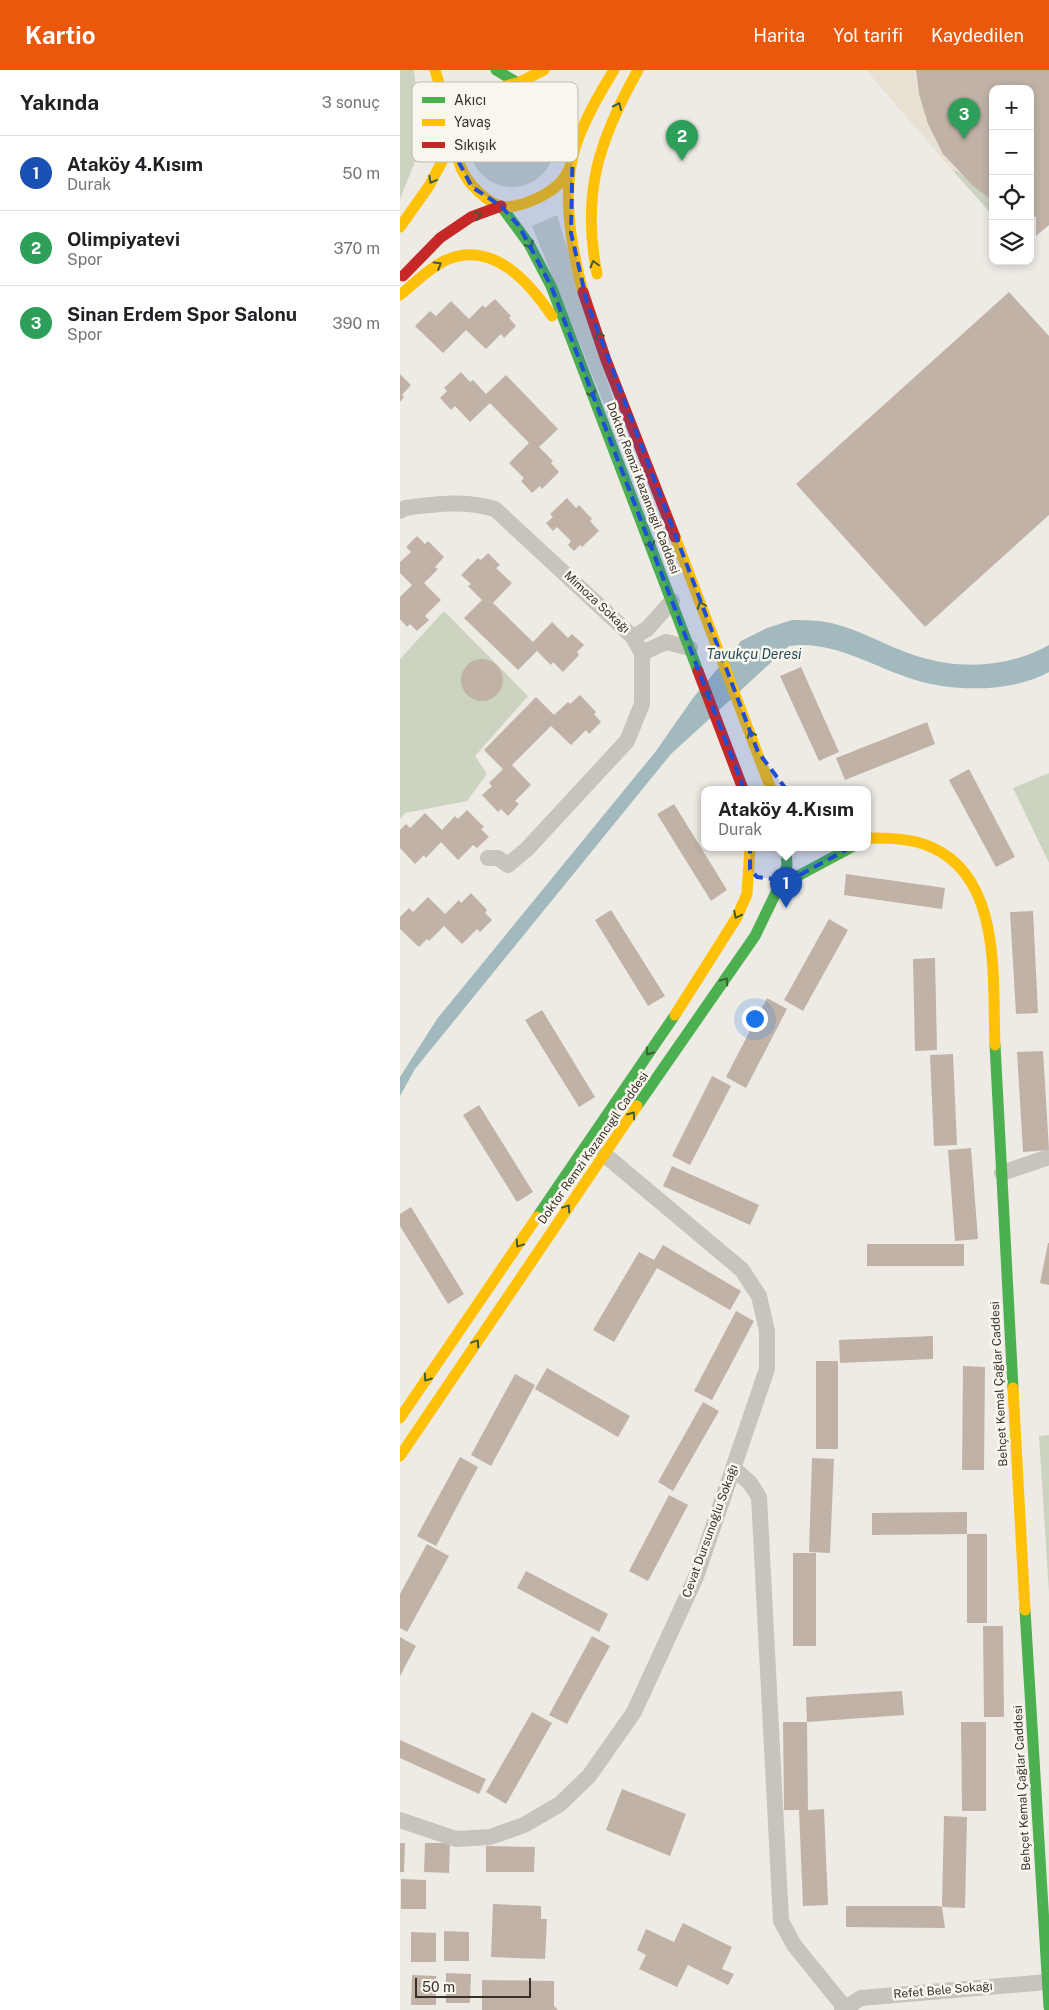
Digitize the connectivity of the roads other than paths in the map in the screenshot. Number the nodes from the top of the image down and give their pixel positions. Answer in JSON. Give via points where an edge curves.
{"nodes":[{"id":1,"x":435,"y":70,"type":"edge"},
{"id":2,"x":496,"y":70,"type":"edge"},
{"id":3,"x":544,"y":70,"type":"edge"},
{"id":4,"x":614,"y":70,"type":"edge"},
{"id":5,"x":638,"y":70,"type":"edge"},
{"id":6,"x":439,"y":82,"type":"edge"},
{"id":7,"x":516,"y":82,"type":"edge"},
{"id":8,"x":520,"y":82,"type":"edge"},
{"id":9,"x":578,"y":144,"type":"edge"},
{"id":10,"x":442,"y":162,"type":"edge"},
{"id":11,"x":457,"y":162,"type":"edge"},
{"id":12,"x":571,"y":162,"type":"edge"},
{"id":13,"x":573,"y":162,"type":"edge"},
{"id":14,"x":501,"y":206,"type":"junction"},
{"id":15,"x":400,"y":227,"type":"edge"},
{"id":16,"x":400,"y":278,"type":"edge"},
{"id":17,"x":601,"y":290,"type":"dead end"},
{"id":18,"x":400,"y":295,"type":"edge"},
{"id":19,"x":574,"y":349,"type":"junction"},
{"id":20,"x":618,"y":356,"type":"dead end"},
{"id":21,"x":628,"y":413,"type":"junction"},
{"id":22,"x":400,"y":511,"type":"edge"},
{"id":23,"x":672,"y":601,"type":"junction"},
{"id":24,"x":633,"y":637,"type":"junction"},
{"id":25,"x":642,"y":653,"type":"junction"},
{"id":26,"x":692,"y":654,"type":"junction"},
{"id":27,"x":758,"y":752,"type":"junction"},
{"id":28,"x":742,"y":786,"type":"edge"},
{"id":29,"x":771,"y":786,"type":"edge"},
{"id":30,"x":781,"y":786,"type":"edge"},
{"id":31,"x":871,"y":838,"type":"edge"},
{"id":32,"x":750,"y":851,"type":"edge"},
{"id":33,"x":786,"y":851,"type":"edge"},
{"id":34,"x":845,"y":851,"type":"edge"},
{"id":35,"x":488,"y":858,"type":"dead end"},
{"id":36,"x":750,"y":869,"type":"junction"},
{"id":37,"x":782,"y":880,"type":"junction"},
{"id":38,"x":605,"y":1154,"type":"junction"},
{"id":39,"x":1049,"y":1157,"type":"edge"},
{"id":40,"x":1002,"y":1173,"type":"junction"},
{"id":41,"x":400,"y":1418,"type":"edge"},
{"id":42,"x":400,"y":1456,"type":"edge"},
{"id":43,"x":733,"y":1468,"type":"junction"},
{"id":44,"x":400,"y":1820,"type":"edge"},
{"id":45,"x":1047,"y":1982,"type":"junction"},
{"id":46,"x":1049,"y":2007,"type":"edge"},
{"id":47,"x":844,"y":2009,"type":"edge"}],
"edges":[{"from":1,"to":6,"type":"main road"},
{"from":2,"to":7,"type":"main road"},
{"from":3,"to":8,"type":"main road"},
{"from":4,"to":9,"type":"main road","via":[[591,111]]},
{"from":17,"to":5,"type":"main road","one_way":true,"via":[[591,252],[591,188],[609,127]]},
{"from":10,"to":15,"type":"main road","one_way":true,"via":[[430,186]]},
{"from":11,"to":14,"type":"main road","via":[[472,188]]},
{"from":12,"to":14,"type":"main road","via":[[556,189],[522,204]]},
{"from":21,"to":13,"type":"main road","name":"Doktor Remzi Kazancıgil Caddesi","one_way":true,"via":[[587,302],[574,254],[570,217]]},
{"from":16,"to":14,"type":"main road","one_way":true,"via":[[440,238],[471,217]]},
{"from":14,"to":19,"type":"main road","name":"Doktor Remzi Kazancıgil Caddesi","one_way":true,"via":[[532,247],[551,286]]},
{"from":18,"to":19,"type":"main road","one_way":true,"via":[[443,261],[460,256],[494,259],[525,278]]},
{"from":19,"to":23,"type":"main road","name":"Doktor Remzi Kazancıgil Caddesi","one_way":true},
{"from":20,"to":21,"type":"main road"},
{"from":27,"to":21,"type":"main road","name":"Doktor Remzi Kazancıgil Caddesi","one_way":true},
{"from":22,"to":24,"type":"street","name":"Mimoza Sokağı","via":[[451,502],[475,503],[495,509]]},
{"from":23,"to":24,"type":"street","via":[[647,629]]},
{"from":23,"to":26,"type":"main road","name":"Doktor Remzi Kazancıgil Caddesi"},
{"from":24,"to":25,"type":"street","name":"Mimoza Sokağı"},
{"from":25,"to":26,"type":"street","via":[[666,642]]},
{"from":25,"to":35,"type":"street","name":"Mimoza Sokağı","via":[[642,704],[627,741],[508,866],[498,858]]},
{"from":26,"to":28,"type":"main road","name":"Doktor Remzi Kazancıgil Caddesi","one_way":true},
{"from":27,"to":29,"type":"main road"},
{"from":27,"to":30,"type":"main road"},
{"from":31,"to":40,"type":"main road","name":"Behçet Kemal Çağlar Caddesi","via":[[893,838],[934,847],[960,864],[976,889],[989,928]]},
{"from":32,"to":36,"type":"main road","name":"Doktor Remzi Kazancıgil Caddesi"},
{"from":33,"to":37,"type":"main road","name":"Doktor Remzi Kazancıgil Caddesi","via":[[787,865]]},
{"from":34,"to":37,"type":"main road","via":[[796,877]]},
{"from":36,"to":37,"type":"main road","via":[[765,879]]},
{"from":36,"to":41,"type":"main road","name":"Doktor Remzi Kazancıgil Caddesi","one_way":true,"via":[[747,894],[737,917],[703,974]]},
{"from":38,"to":37,"type":"main road","name":"Doktor Remzi Kazancıgil Caddesi","one_way":true,"via":[[755,936]]},
{"from":42,"to":38,"type":"main road","name":"Doktor Remzi Kazancıgil Caddesi","one_way":true},
{"from":38,"to":43,"type":"street","name":"Cevat Dursunoğlu Sokağı","via":[[742,1270],[759,1296],[767,1331],[766,1369]]},
{"from":39,"to":40,"type":"street"},
{"from":40,"to":45,"type":"main road","name":"Behçet Kemal Çağlar Caddesi"},
{"from":43,"to":44,"type":"street","name":"Cevat Dursunoğlu Sokağı","via":[[696,1577],[634,1712],[589,1776],[560,1804],[524,1825],[490,1838],[456,1839]]},
{"from":43,"to":47,"type":"street","via":[[750,1483],[759,1497],[781,1921],[794,1945]]},
{"from":45,"to":46,"type":"main road","name":"Behçet Kemal Çağlar Caddesi"},
{"from":45,"to":47,"type":"street","name":"Refet Bele Sokağı","via":[[862,1998]]}]}
